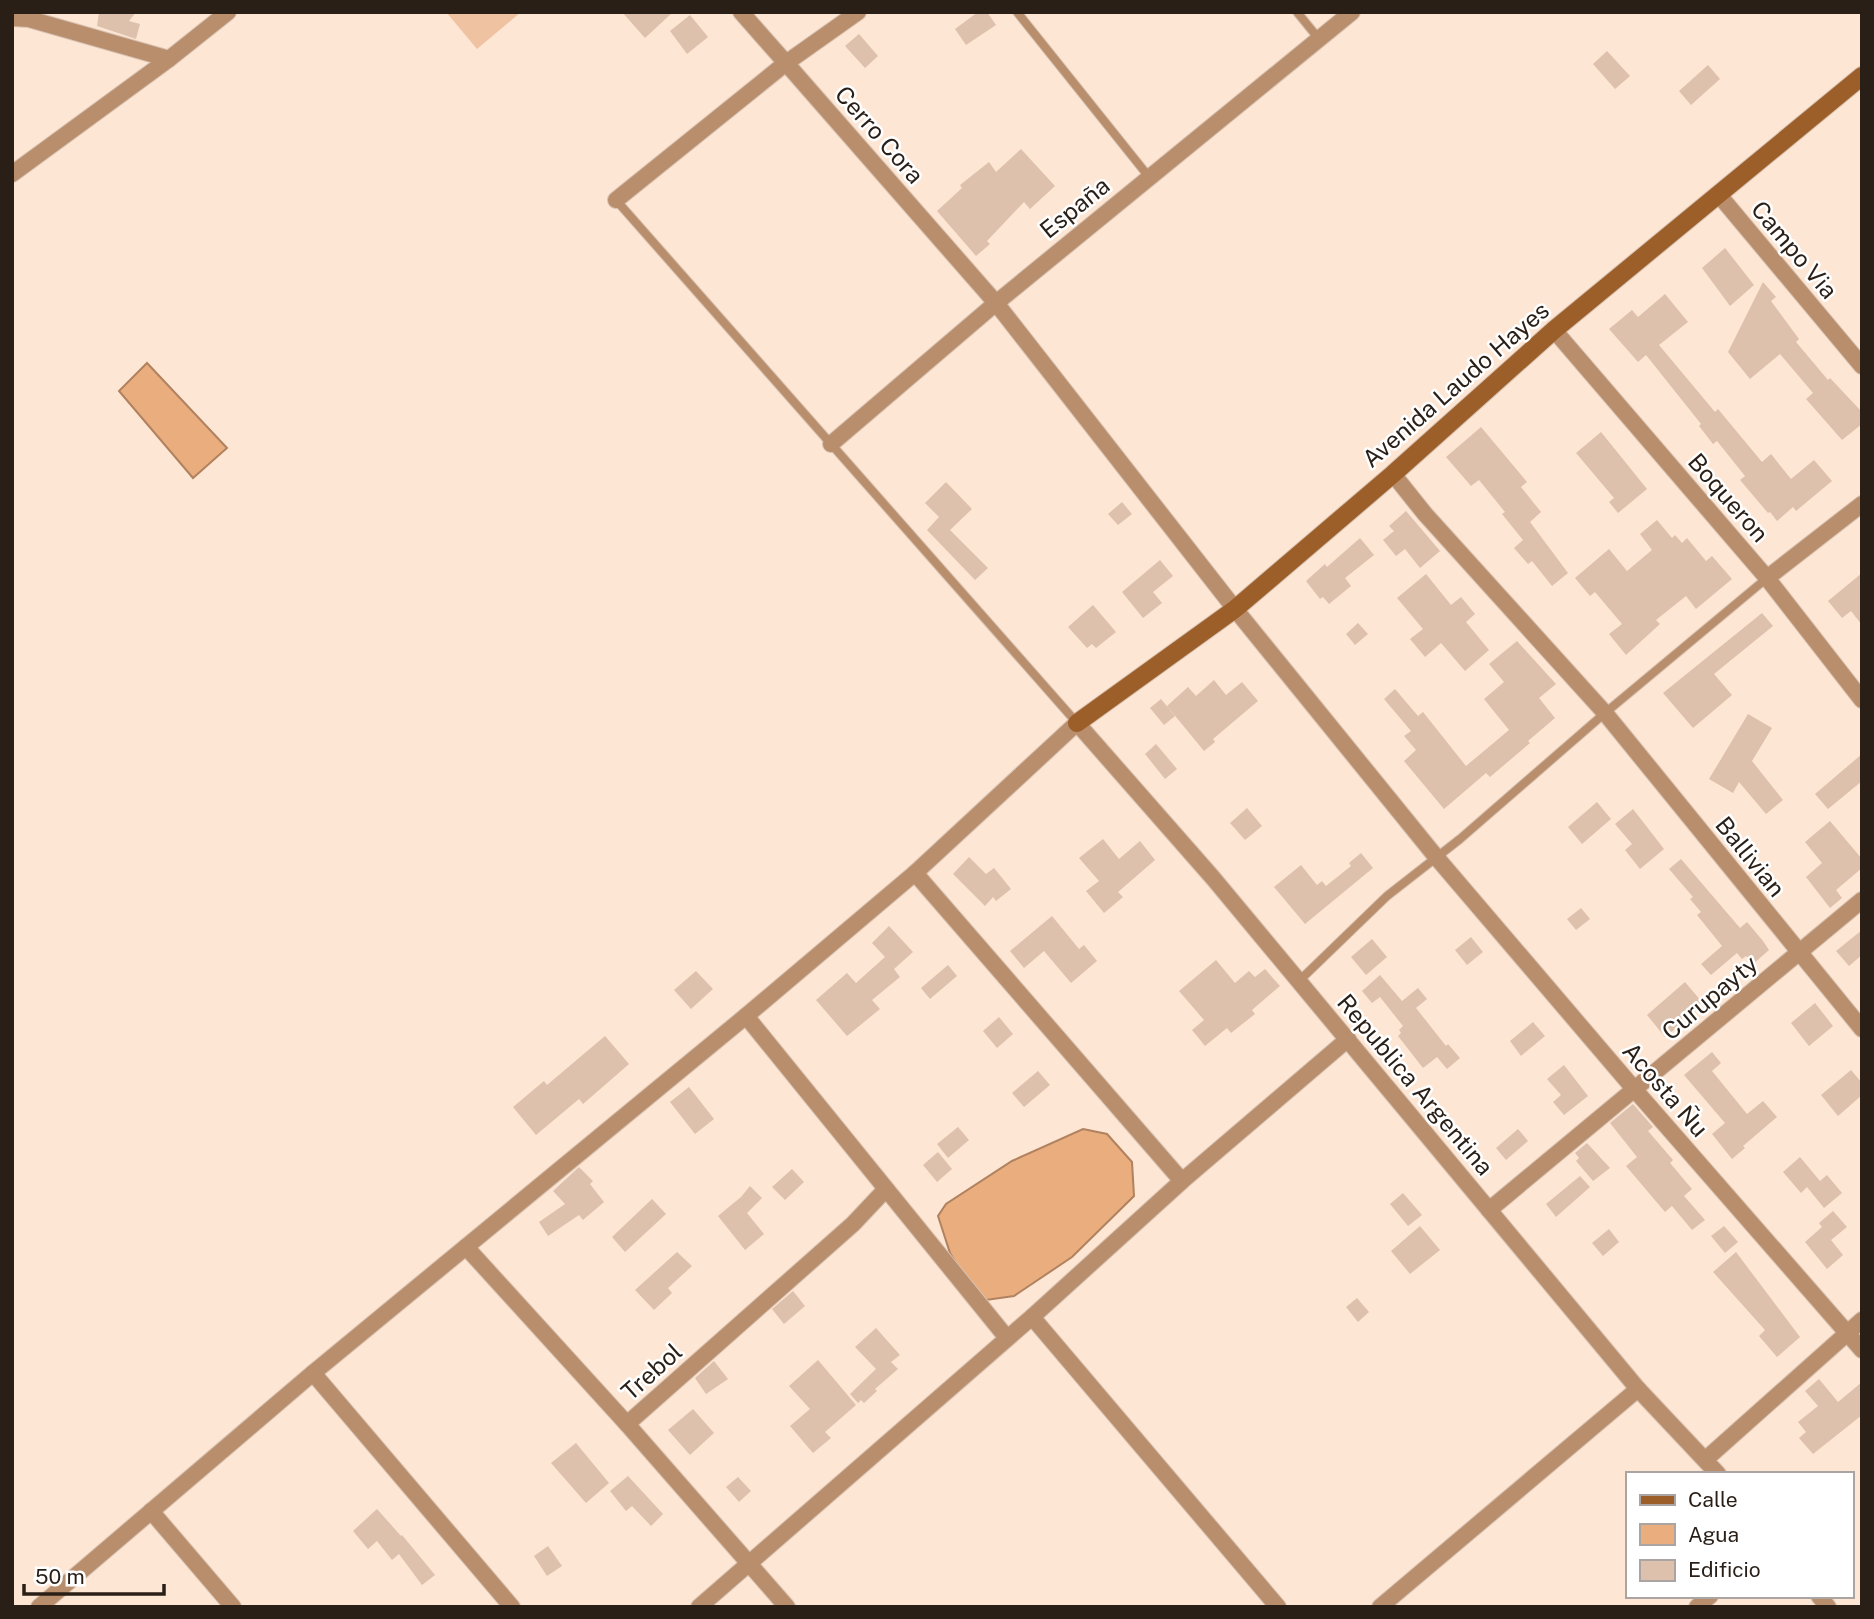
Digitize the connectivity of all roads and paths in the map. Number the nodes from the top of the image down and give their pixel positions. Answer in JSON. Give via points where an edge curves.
{"nodes":[{"id":1,"x":228,"y":12,"type":"edge"},
{"id":2,"x":741,"y":12,"type":"edge"},
{"id":3,"x":858,"y":12,"type":"edge"},
{"id":4,"x":1017,"y":12,"type":"edge"},
{"id":5,"x":1297,"y":12,"type":"edge"},
{"id":6,"x":1352,"y":12,"type":"edge"},
{"id":7,"x":24,"y":16,"type":"edge"},
{"id":8,"x":1319,"y":39,"type":"junction"},
{"id":9,"x":169,"y":59,"type":"junction"},
{"id":10,"x":786,"y":63,"type":"junction"},
{"id":11,"x":1862,"y":76,"type":"edge"},
{"id":12,"x":12,"y":174,"type":"edge"},
{"id":13,"x":1149,"y":177,"type":"junction"},
{"id":14,"x":1719,"y":195,"type":"junction"},
{"id":15,"x":616,"y":200,"type":"joint"},
{"id":16,"x":996,"y":303,"type":"junction"},
{"id":17,"x":1554,"y":330,"type":"junction"},
{"id":18,"x":1862,"y":366,"type":"edge"},
{"id":19,"x":831,"y":444,"type":"junction"},
{"id":20,"x":1392,"y":474,"type":"junction"},
{"id":21,"x":1862,"y":504,"type":"edge"},
{"id":22,"x":1767,"y":578,"type":"junction"},
{"id":23,"x":1236,"y":609,"type":"junction"},
{"id":24,"x":1862,"y":700,"type":"edge"},
{"id":25,"x":1605,"y":713,"type":"junction"},
{"id":26,"x":1077,"y":723,"type":"junction"},
{"id":27,"x":1437,"y":858,"type":"junction"},
{"id":28,"x":915,"y":873,"type":"junction"},
{"id":29,"x":1862,"y":900,"type":"edge"},
{"id":30,"x":1798,"y":953,"type":"junction"},
{"id":31,"x":1299,"y":981,"type":"junction"},
{"id":32,"x":746,"y":1016,"type":"junction"},
{"id":33,"x":1862,"y":1029,"type":"edge"},
{"id":34,"x":1348,"y":1039,"type":"junction"},
{"id":35,"x":1635,"y":1090,"type":"junction"},
{"id":36,"x":1182,"y":1181,"type":"junction"},
{"id":37,"x":886,"y":1189,"type":"junction"},
{"id":38,"x":1489,"y":1210,"type":"junction"},
{"id":39,"x":466,"y":1247,"type":"junction"},
{"id":40,"x":1032,"y":1317,"type":"junction"},
{"id":41,"x":1862,"y":1320,"type":"edge"},
{"id":42,"x":1847,"y":1333,"type":"junction"},
{"id":43,"x":1007,"y":1338,"type":"junction"},
{"id":44,"x":1862,"y":1350,"type":"edge"},
{"id":45,"x":313,"y":1373,"type":"junction"},
{"id":46,"x":1638,"y":1389,"type":"junction"},
{"id":47,"x":627,"y":1424,"type":"junction"},
{"id":48,"x":1706,"y":1459,"type":"junction"},
{"id":49,"x":1716,"y":1472,"type":"edge"},
{"id":50,"x":151,"y":1510,"type":"junction"},
{"id":51,"x":751,"y":1563,"type":"junction"},
{"id":52,"x":39,"y":1607,"type":"edge"},
{"id":53,"x":233,"y":1607,"type":"edge"},
{"id":54,"x":512,"y":1607,"type":"edge"},
{"id":55,"x":699,"y":1607,"type":"edge"},
{"id":56,"x":787,"y":1607,"type":"edge"},
{"id":57,"x":1278,"y":1607,"type":"edge"},
{"id":58,"x":1380,"y":1607,"type":"edge"}],
"edges":[{"from":1,"to":9,"type":"street"},
{"from":2,"to":10,"type":"street","name":"Cerro Cora"},
{"from":3,"to":10,"type":"street"},
{"from":4,"to":13,"type":"lane"},
{"from":5,"to":8,"type":"lane"},
{"from":6,"to":8,"type":"street","name":"España"},
{"from":7,"to":9,"type":"street"},
{"from":8,"to":13,"type":"street","name":"España"},
{"from":9,"to":12,"type":"street"},
{"from":10,"to":15,"type":"street"},
{"from":10,"to":16,"type":"street","name":"Cerro Cora"},
{"from":11,"to":14,"type":"street","name":"Avenida Laudo Hayes"},
{"from":13,"to":16,"type":"street","name":"España"},
{"from":14,"to":17,"type":"street","name":"Avenida Laudo Hayes"},
{"from":14,"to":18,"type":"street","name":"Campo Via"},
{"from":15,"to":19,"type":"lane"},
{"from":16,"to":19,"type":"street","name":"España"},
{"from":16,"to":23,"type":"street","name":"Cerro Cora"},
{"from":17,"to":20,"type":"street","name":"Avenida Laudo Hayes"},
{"from":17,"to":22,"type":"street","name":"Boqueron"},
{"from":19,"to":26,"type":"lane"},
{"from":20,"to":23,"type":"street","name":"Avenida Laudo Hayes"},
{"from":20,"to":25,"type":"street","name":"Ballivian"},
{"from":21,"to":22,"type":"street"},
{"from":22,"to":24,"type":"street","name":"Boqueron"},
{"from":22,"to":25,"type":"lane"},
{"from":23,"to":26,"type":"street","name":"Avenida Laudo Hayes"},
{"from":23,"to":27,"type":"street","name":"Acosta Ñu"},
{"from":25,"to":27,"type":"lane"},
{"from":25,"to":30,"type":"street","name":"Ballivian"},
{"from":26,"to":28,"type":"street"},
{"from":26,"to":31,"type":"street","name":"Republica Argentina"},
{"from":27,"to":31,"type":"lane","via":[[1387,896]]},
{"from":27,"to":35,"type":"street","name":"Acosta Ñu"},
{"from":28,"to":32,"type":"street"},
{"from":28,"to":36,"type":"street"},
{"from":29,"to":30,"type":"street","name":"Curupayty"},
{"from":30,"to":33,"type":"street","name":"Ballivian"},
{"from":30,"to":35,"type":"street","name":"Curupayty"},
{"from":31,"to":34,"type":"street","name":"Republica Argentina"},
{"from":32,"to":37,"type":"street"},
{"from":32,"to":39,"type":"street"},
{"from":34,"to":36,"type":"street"},
{"from":34,"to":38,"type":"street","name":"Republica Argentina"},
{"from":35,"to":38,"type":"street","name":"Curupayty"},
{"from":35,"to":42,"type":"street","name":"Acosta Ñu"},
{"from":36,"to":40,"type":"street"},
{"from":37,"to":43,"type":"street"},
{"from":37,"to":47,"type":"street","name":"Trebol","via":[[853,1224]]},
{"from":38,"to":46,"type":"street","name":"Republica Argentina"},
{"from":39,"to":45,"type":"street"},
{"from":39,"to":47,"type":"street"},
{"from":40,"to":43,"type":"street"},
{"from":40,"to":57,"type":"street"},
{"from":41,"to":42,"type":"street"},
{"from":42,"to":44,"type":"street","name":"Acosta Ñu"},
{"from":42,"to":48,"type":"street"},
{"from":43,"to":51,"type":"street"},
{"from":45,"to":50,"type":"street"},
{"from":45,"to":54,"type":"street"},
{"from":46,"to":48,"type":"street","name":"Republica Argentina"},
{"from":46,"to":58,"type":"street"},
{"from":47,"to":51,"type":"street","name":"Trebol"},
{"from":48,"to":49,"type":"street","name":"Republica Argentina"},
{"from":50,"to":52,"type":"street"},
{"from":50,"to":53,"type":"street"},
{"from":51,"to":55,"type":"street"},
{"from":51,"to":56,"type":"street","name":"Trebol"}]}
